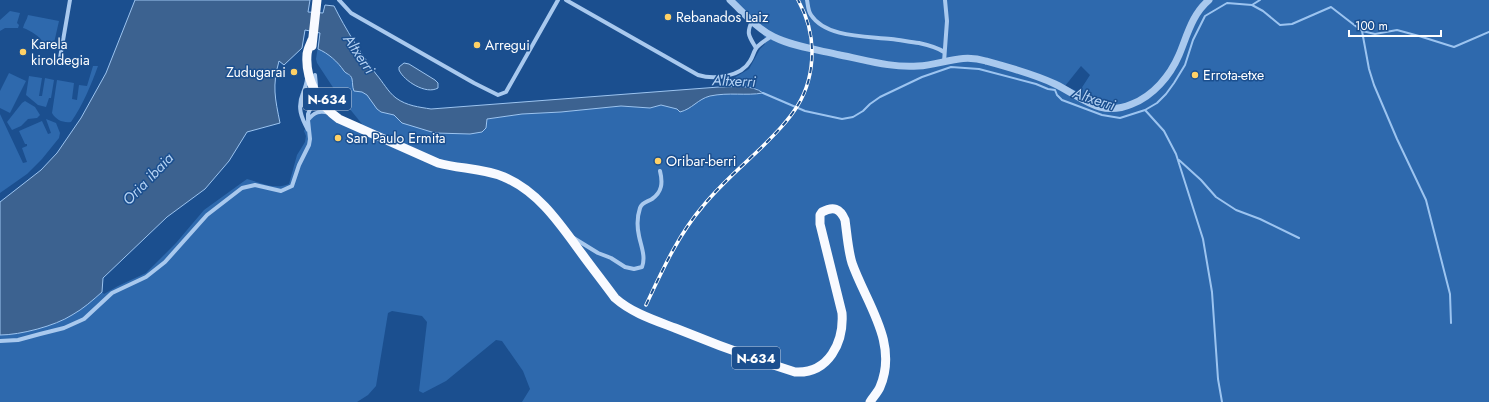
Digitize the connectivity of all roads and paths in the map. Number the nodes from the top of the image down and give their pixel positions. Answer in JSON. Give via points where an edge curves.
{"nodes":[{"id":1,"x":70,"y":0,"type":"edge"},
{"id":2,"x":317,"y":0,"type":"edge"},
{"id":3,"x":339,"y":0,"type":"edge"},
{"id":4,"x":558,"y":0,"type":"edge"},
{"id":5,"x":566,"y":0,"type":"edge"},
{"id":6,"x":730,"y":0,"type":"edge"},
{"id":7,"x":807,"y":0,"type":"edge"},
{"id":8,"x":945,"y":0,"type":"edge"},
{"id":9,"x":1209,"y":0,"type":"edge"},
{"id":10,"x":753,"y":21,"type":"junction"},
{"id":11,"x":772,"y":36,"type":"junction"},
{"id":12,"x":756,"y":48,"type":"junction"},
{"id":13,"x":944,"y":52,"type":"junction"},
{"id":14,"x":60,"y":58,"type":"dead end"},
{"id":15,"x":944,"y":62,"type":"junction"},
{"id":16,"x":311,"y":72,"type":"junction"},
{"id":17,"x":316,"y":93,"type":"junction"},
{"id":18,"x":332,"y":114,"type":"junction"},
{"id":19,"x":342,"y":115,"type":"junction"},
{"id":20,"x":302,"y":118,"type":"junction"},
{"id":21,"x":308,"y":120,"type":"junction"},
{"id":22,"x":376,"y":135,"type":"junction"},
{"id":23,"x":310,"y":139,"type":"junction"},
{"id":24,"x":660,"y":172,"type":"dead end"},
{"id":25,"x":568,"y":235,"type":"junction"},
{"id":26,"x":0,"y":341,"type":"edge"},
{"id":27,"x":870,"y":402,"type":"edge"}],
"edges":[{"from":1,"to":14,"type":"street"},
{"from":2,"to":16,"type":"highway","number":"N-634","via":[[312,40],[307,54]]},
{"from":3,"to":4,"type":"street","via":[[351,12],[498,95],[506,92]]},
{"from":5,"to":12,"type":"street","via":[[698,76],[707,78],[734,74],[745,68]]},
{"from":6,"to":10,"type":"street"},
{"from":7,"to":13,"type":"street","via":[[809,11],[815,19],[839,32],[922,44]]},
{"from":8,"to":13,"type":"street","via":[[948,21]]},
{"from":9,"to":15,"type":"street","via":[[1194,18],[1174,65],[1161,84],[1143,99],[1124,107],[1096,107],[1049,82],[986,61],[966,58]]},
{"from":10,"to":11,"type":"street"},
{"from":10,"to":12,"type":"street","via":[[748,34]]},
{"from":11,"to":12,"type":"street"},
{"from":11,"to":15,"type":"street","via":[[798,45],[883,64],[920,66]]},
{"from":13,"to":15,"type":"street"},
{"from":16,"to":17,"type":"highway","number":"N-634","via":[[312,85]]},
{"from":16,"to":19,"type":"highway","number":"N-634","via":[[325,97]]},
{"from":16,"to":20,"type":"street","via":[[300,104]]},
{"from":17,"to":18,"type":"highway","number":"N-634"},
{"from":17,"to":19,"type":"street"},
{"from":17,"to":20,"type":"street","via":[[312,92],[304,97]]},
{"from":17,"to":21,"type":"street"},
{"from":18,"to":21,"type":"street","via":[[316,112]]},
{"from":18,"to":22,"type":"highway","number":"N-634","via":[[349,125]]},
{"from":19,"to":22,"type":"highway","number":"N-634"},
{"from":20,"to":23,"type":"street"},
{"from":21,"to":23,"type":"street"},
{"from":22,"to":25,"type":"highway","number":"N-634","via":[[438,163],[504,177],[531,193]]},
{"from":23,"to":26,"type":"street","via":[[310,145],[299,165],[292,186],[281,191],[255,185],[242,188],[206,215],[165,262],[146,276],[112,294],[84,318],[46,333],[18,340]]},
{"from":24,"to":25,"type":"street","via":[[660,190],[640,208],[638,226],[642,267],[634,269],[625,266]]},
{"from":25,"to":27,"type":"highway","number":"N-634","via":[[615,298],[639,314],[747,355],[796,372],[806,372],[820,366],[830,357],[842,335],[842,313],[820,224],[822,212],[837,209],[845,220],[852,262],[885,342],[886,367],[880,388]]}]}
